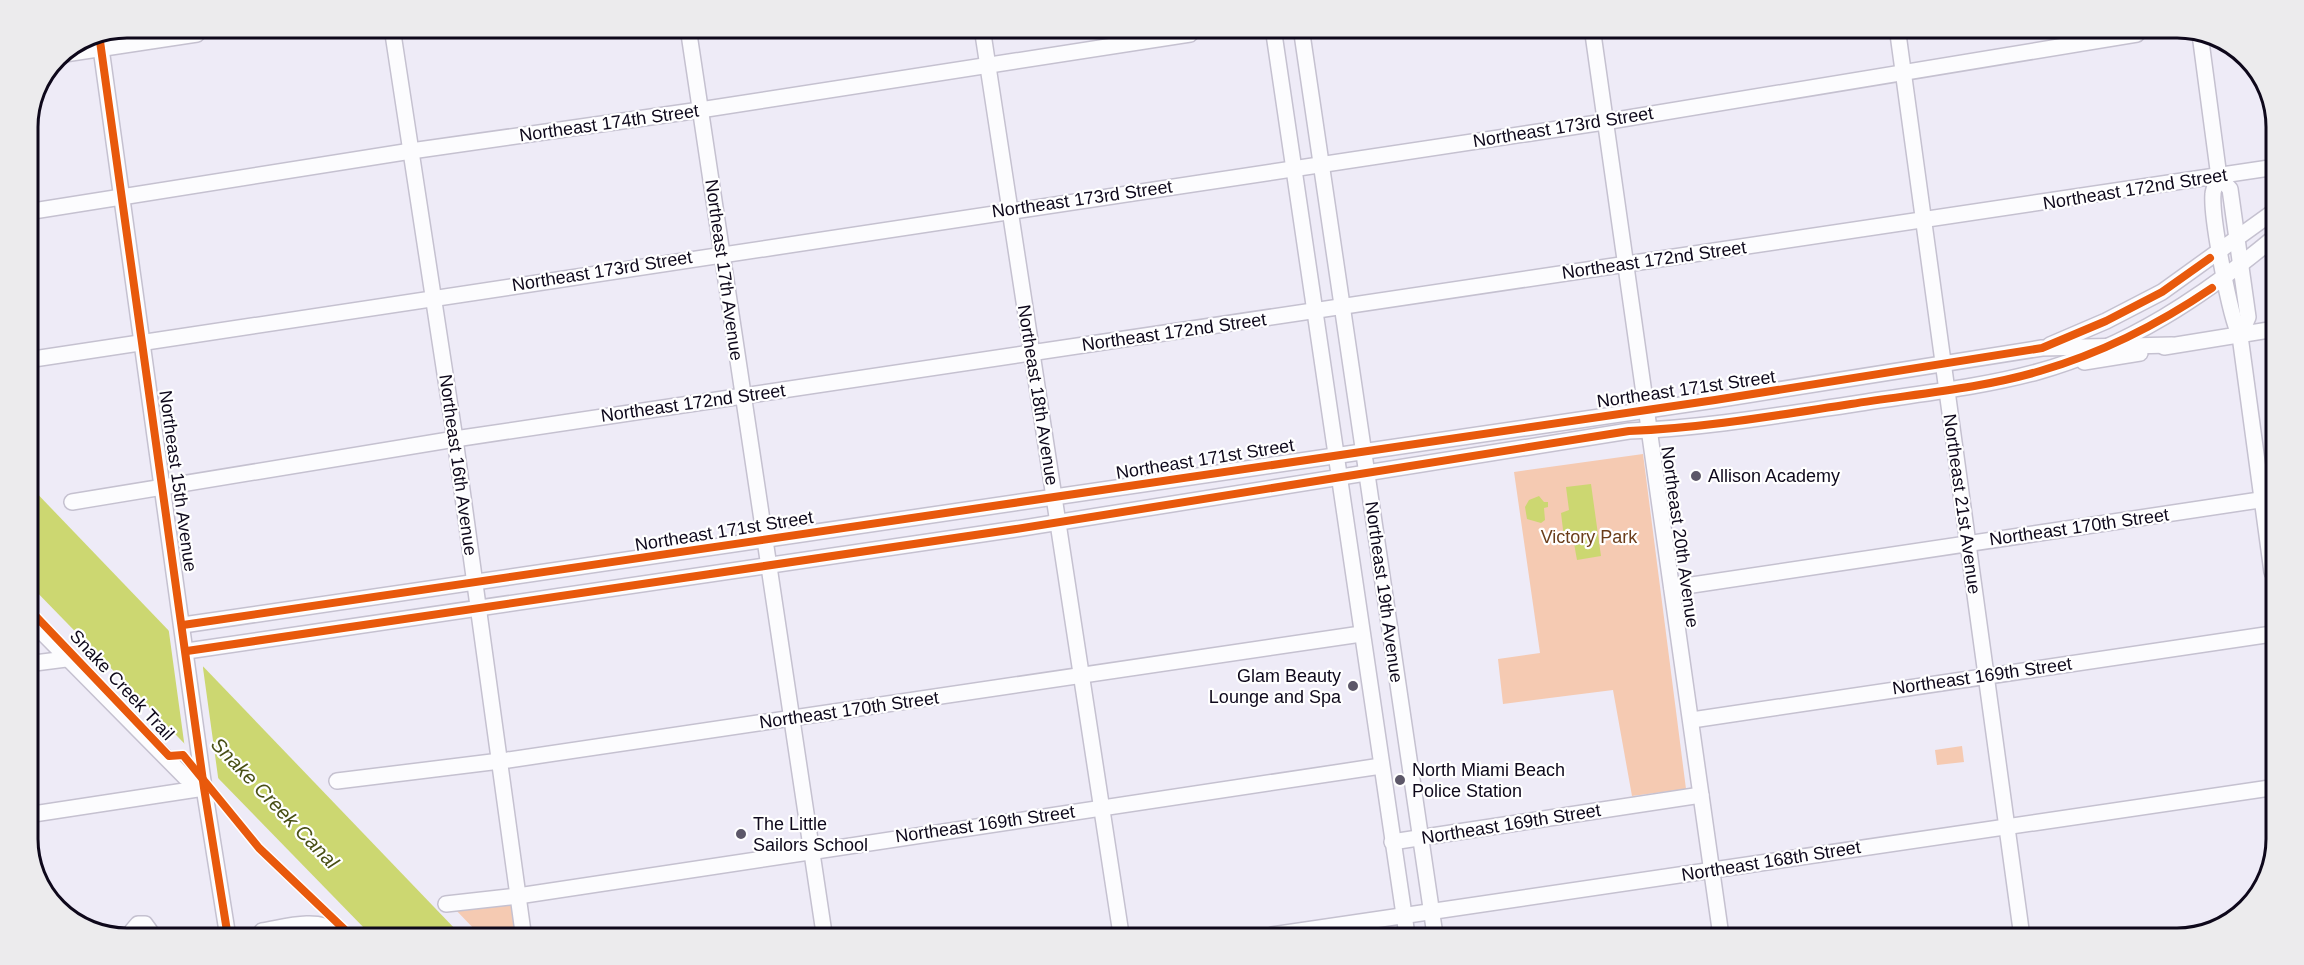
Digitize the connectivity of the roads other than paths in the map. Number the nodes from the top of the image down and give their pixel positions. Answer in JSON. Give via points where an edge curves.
{"nodes":[{"id":1,"x":148,"y":38,"type":"edge"},
{"id":2,"x":394,"y":38,"type":"edge"},
{"id":3,"x":689,"y":38,"type":"edge"},
{"id":4,"x":983,"y":38,"type":"edge"},
{"id":5,"x":1165,"y":38,"type":"edge"},
{"id":6,"x":1275,"y":38,"type":"edge"},
{"id":7,"x":1303,"y":38,"type":"edge"},
{"id":8,"x":1594,"y":38,"type":"edge"},
{"id":9,"x":1898,"y":38,"type":"edge"},
{"id":10,"x":2114,"y":38,"type":"edge"},
{"id":11,"x":2201,"y":41,"type":"edge"},
{"id":12,"x":100,"y":42,"type":"edge"},
{"id":13,"x":987,"y":67,"type":"junction"},
{"id":14,"x":1903,"y":74,"type":"junction"},
{"id":15,"x":700,"y":110,"type":"junction"},
{"id":16,"x":1604,"y":122,"type":"junction"},
{"id":17,"x":411,"y":151,"type":"junction"},
{"id":18,"x":1321,"y":164,"type":"junction"},
{"id":19,"x":1292,"y":168,"type":"junction"},
{"id":20,"x":2266,"y":169,"type":"edge"},
{"id":21,"x":2219,"y":177,"type":"junction"},
{"id":22,"x":2188,"y":181,"type":"junction"},
{"id":23,"x":2213,"y":194,"type":"junction"},
{"id":24,"x":121,"y":198,"type":"junction"},
{"id":25,"x":38,"y":210,"type":"edge"},
{"id":26,"x":1008,"y":210,"type":"junction"},
{"id":27,"x":2266,"y":217,"type":"edge"},
{"id":28,"x":1922,"y":221,"type":"junction"},
{"id":29,"x":2237,"y":238,"type":"junction"},
{"id":30,"x":2266,"y":244,"type":"edge"},
{"id":31,"x":2220,"y":251,"type":"junction"},
{"id":32,"x":722,"y":253,"type":"junction"},
{"id":33,"x":1625,"y":265,"type":"junction"},
{"id":34,"x":2239,"y":267,"type":"junction"},
{"id":35,"x":2225,"y":279,"type":"junction"},
{"id":36,"x":2162,"y":292,"type":"junction"},
{"id":37,"x":433,"y":297,"type":"junction"},
{"id":38,"x":1342,"y":307,"type":"junction"},
{"id":39,"x":1315,"y":311,"type":"junction"},
{"id":40,"x":2167,"y":317,"type":"junction"},
{"id":41,"x":2266,"y":331,"type":"edge"},
{"id":42,"x":2240,"y":336,"type":"junction"},
{"id":43,"x":142,"y":343,"type":"junction"},
{"id":44,"x":2172,"y":345,"type":"junction"},
{"id":45,"x":2108,"y":346,"type":"junction"},
{"id":46,"x":2042,"y":348,"type":"junction"},
{"id":47,"x":1032,"y":352,"type":"junction"},
{"id":48,"x":38,"y":358,"type":"edge"},
{"id":49,"x":1943,"y":365,"type":"junction"},
{"id":50,"x":2060,"y":365,"type":"junction"},
{"id":51,"x":1947,"y":389,"type":"junction"},
{"id":52,"x":742,"y":396,"type":"junction"},
{"id":53,"x":1647,"y":410,"type":"junction"},
{"id":54,"x":1650,"y":430,"type":"junction"},
{"id":55,"x":455,"y":439,"type":"junction"},
{"id":56,"x":1363,"y":451,"type":"junction"},
{"id":57,"x":1336,"y":455,"type":"junction"},
{"id":58,"x":1240,"y":470,"type":"junction"},
{"id":59,"x":1366,"y":472,"type":"junction"},
{"id":60,"x":1339,"y":477,"type":"junction"},
{"id":61,"x":1125,"y":487,"type":"junction"},
{"id":62,"x":2266,"y":487,"type":"edge"},
{"id":63,"x":164,"y":488,"type":"junction"},
{"id":64,"x":1244,"y":492,"type":"junction"},
{"id":65,"x":1054,"y":497,"type":"junction"},
{"id":66,"x":2266,"y":499,"type":"edge"},
{"id":67,"x":72,"y":502,"type":"dead end"},
{"id":68,"x":1129,"y":511,"type":"junction"},
{"id":69,"x":1372,"y":518,"type":"junction"},
{"id":70,"x":1058,"y":521,"type":"junction"},
{"id":71,"x":1346,"y":522,"type":"junction"},
{"id":72,"x":763,"y":541,"type":"junction"},
{"id":73,"x":1967,"y":543,"type":"junction"},
{"id":74,"x":767,"y":567,"type":"junction"},
{"id":75,"x":475,"y":584,"type":"junction"},
{"id":76,"x":1672,"y":588,"type":"junction"},
{"id":77,"x":479,"y":609,"type":"junction"},
{"id":78,"x":221,"y":621,"type":"junction"},
{"id":79,"x":183,"y":626,"type":"junction"},
{"id":80,"x":38,"y":630,"type":"edge"},
{"id":81,"x":1361,"y":634,"type":"junction"},
{"id":82,"x":2266,"y":635,"type":"edge"},
{"id":83,"x":225,"y":646,"type":"junction"},
{"id":84,"x":189,"y":648,"type":"junction"},
{"id":85,"x":66,"y":659,"type":"junction"},
{"id":86,"x":38,"y":663,"type":"edge"},
{"id":87,"x":1985,"y":675,"type":"junction"},
{"id":88,"x":1083,"y":677,"type":"junction"},
{"id":89,"x":1398,"y":688,"type":"junction"},
{"id":90,"x":1370,"y":692,"type":"junction"},
{"id":91,"x":791,"y":718,"type":"junction"},
{"id":92,"x":1692,"y":720,"type":"junction"},
{"id":93,"x":498,"y":761,"type":"junction"},
{"id":94,"x":1381,"y":766,"type":"junction"},
{"id":95,"x":337,"y":781,"type":"dead end"},
{"id":96,"x":203,"y":782,"type":"junction"},
{"id":97,"x":2266,"y":789,"type":"edge"},
{"id":98,"x":1701,"y":795,"type":"junction"},
{"id":99,"x":1101,"y":807,"type":"junction"},
{"id":100,"x":38,"y":813,"type":"edge"},
{"id":101,"x":2007,"y":825,"type":"junction"},
{"id":102,"x":1420,"y":838,"type":"junction"},
{"id":103,"x":1392,"y":842,"type":"junction"},
{"id":104,"x":810,"y":850,"type":"junction"},
{"id":105,"x":1712,"y":871,"type":"junction"},
{"id":106,"x":518,"y":896,"type":"junction"},
{"id":107,"x":446,"y":904,"type":"dead end"},
{"id":108,"x":1431,"y":911,"type":"junction"},
{"id":109,"x":1404,"y":915,"type":"junction"},
{"id":110,"x":135,"y":928,"type":"edge"},
{"id":111,"x":148,"y":928,"type":"edge"},
{"id":112,"x":227,"y":928,"type":"edge"},
{"id":113,"x":522,"y":928,"type":"edge"},
{"id":114,"x":823,"y":928,"type":"edge"},
{"id":115,"x":1120,"y":928,"type":"edge"},
{"id":116,"x":1318,"y":928,"type":"edge"},
{"id":117,"x":1406,"y":928,"type":"edge"},
{"id":118,"x":1434,"y":928,"type":"edge"},
{"id":119,"x":1720,"y":928,"type":"edge"},
{"id":120,"x":2021,"y":928,"type":"edge"}],
"edges":[{"from":1,"to":12,"type":"street"},
{"from":2,"to":17,"type":"street","name":"Northeast 16th Avenue"},
{"from":3,"to":15,"type":"street","name":"Northeast 17th Avenue"},
{"from":4,"to":13,"type":"street","name":"Northeast 18th Avenue"},
{"from":5,"to":13,"type":"street","name":"Northeast 174th Street"},
{"from":6,"to":19,"type":"street","name":"Northeast 19th Avenue"},
{"from":7,"to":18,"type":"street","name":"Northeast 19th Avenue"},
{"from":8,"to":16,"type":"street","name":"Northeast 20th Avenue"},
{"from":9,"to":14,"type":"street","name":"Northeast 21st Avenue"},
{"from":10,"to":14,"type":"street","name":"Northeast 173rd Street"},
{"from":11,"to":21,"type":"street"},
{"from":12,"to":24,"type":"street","name":"Northeast 15th Avenue"},
{"from":13,"to":15,"type":"street","name":"Northeast 174th Street"},
{"from":13,"to":26,"type":"street","name":"Northeast 18th Avenue"},
{"from":14,"to":16,"type":"street","name":"Northeast 173rd Street"},
{"from":14,"to":28,"type":"street","name":"Northeast 21st Avenue"},
{"from":15,"to":17,"type":"street","name":"Northeast 174th Street"},
{"from":15,"to":32,"type":"street","name":"Northeast 17th Avenue"},
{"from":16,"to":18,"type":"street","name":"Northeast 173rd Street"},
{"from":16,"to":33,"type":"street","name":"Northeast 20th Avenue"},
{"from":17,"to":24,"type":"street","name":"Northeast 174th Street"},
{"from":17,"to":37,"type":"street","name":"Northeast 16th Avenue"},
{"from":18,"to":19,"type":"street","name":"Northeast 173rd Street"},
{"from":18,"to":38,"type":"street","name":"Northeast 19th Avenue"},
{"from":19,"to":26,"type":"street","name":"Northeast 173rd Street"},
{"from":19,"to":39,"type":"street","name":"Northeast 19th Avenue"},
{"from":20,"to":21,"type":"street","name":"Northeast 172nd Street"},
{"from":21,"to":22,"type":"street","name":"Northeast 172nd Street"},
{"from":21,"to":23,"type":"street"},
{"from":21,"to":29,"type":"street","via":[[2230,189]]},
{"from":22,"to":23,"type":"street"},
{"from":22,"to":28,"type":"street","name":"Northeast 172nd Street"},
{"from":23,"to":31,"type":"street"},
{"from":24,"to":25,"type":"street","name":"Northeast 174th Street"},
{"from":24,"to":43,"type":"street","name":"Northeast 15th Avenue"},
{"from":26,"to":32,"type":"street","name":"Northeast 173rd Street"},
{"from":26,"to":47,"type":"street","name":"Northeast 18th Avenue"},
{"from":27,"to":29,"type":"street","name":"Northeast 171st Street"},
{"from":28,"to":33,"type":"street","name":"Northeast 172nd Street"},
{"from":28,"to":49,"type":"street","name":"Northeast 21st Avenue"},
{"from":29,"to":31,"type":"street","name":"Northeast 171st Street"},
{"from":29,"to":34,"type":"street"},
{"from":30,"to":34,"type":"street","name":"Northeast 171st Street"},
{"from":31,"to":35,"type":"street"},
{"from":31,"to":36,"type":"street","name":"Northeast 171st Street"},
{"from":32,"to":37,"type":"street","name":"Northeast 173rd Street"},
{"from":32,"to":52,"type":"street","name":"Northeast 17th Avenue"},
{"from":33,"to":38,"type":"street","name":"Northeast 172nd Street"},
{"from":33,"to":53,"type":"street","name":"Northeast 20th Avenue"},
{"from":34,"to":35,"type":"street","name":"Northeast 171st Street"},
{"from":34,"to":42,"type":"street","via":[[2248,317]]},
{"from":35,"to":40,"type":"street","name":"Northeast 171st Street"},
{"from":35,"to":42,"type":"street","via":[[2233,324]]},
{"from":36,"to":40,"type":"street"},
{"from":36,"to":46,"type":"street","name":"Northeast 171st Street"},
{"from":37,"to":43,"type":"street","name":"Northeast 173rd Street"},
{"from":37,"to":55,"type":"street","name":"Northeast 16th Avenue"},
{"from":38,"to":39,"type":"street","name":"Northeast 172nd Street"},
{"from":38,"to":56,"type":"street","name":"Northeast 19th Avenue"},
{"from":39,"to":47,"type":"street","name":"Northeast 172nd Street"},
{"from":39,"to":57,"type":"street","name":"Northeast 19th Avenue"},
{"from":40,"to":45,"type":"street","name":"Northeast 171st Street"},
{"from":41,"to":42,"type":"street","name":"Northeast 171st Street"},
{"from":42,"to":44,"type":"street","name":"Northeast 171st Street"},
{"from":42,"to":62,"type":"street"},
{"from":43,"to":48,"type":"street","name":"Northeast 173rd Street"},
{"from":43,"to":63,"type":"street","name":"Northeast 15th Avenue"},
{"from":44,"to":45,"type":"street","name":"Northeast 171st Street"},
{"from":44,"to":50,"type":"street","name":"Northeast 171st Street"},
{"from":45,"to":46,"type":"street","name":"Northeast 171st Street"},
{"from":45,"to":50,"type":"street","name":"Northeast 171st Street"},
{"from":46,"to":49,"type":"street","name":"Northeast 171st Street"},
{"from":47,"to":52,"type":"street","name":"Northeast 172nd Street"},
{"from":47,"to":65,"type":"street","name":"Northeast 18th Avenue"},
{"from":49,"to":51,"type":"street","name":"Northeast 21st Avenue"},
{"from":49,"to":53,"type":"street","name":"Northeast 171st Street"},
{"from":50,"to":51,"type":"street","name":"Northeast 171st Street"},
{"from":51,"to":54,"type":"street","name":"Northeast 171st Street"},
{"from":51,"to":73,"type":"street","name":"Northeast 21st Avenue"},
{"from":52,"to":55,"type":"street","name":"Northeast 172nd Street"},
{"from":52,"to":72,"type":"street","name":"Northeast 17th Avenue"},
{"from":53,"to":54,"type":"street","name":"Northeast 20th Avenue"},
{"from":53,"to":56,"type":"street","name":"Northeast 171st Street"},
{"from":54,"to":59,"type":"street","name":"Northeast 171st Street"},
{"from":54,"to":76,"type":"street","name":"Northeast 20th Avenue"},
{"from":55,"to":63,"type":"street","name":"Northeast 172nd Street"},
{"from":55,"to":75,"type":"street","name":"Northeast 16th Avenue"},
{"from":56,"to":57,"type":"street","name":"Northeast 171st Street"},
{"from":56,"to":59,"type":"street","name":"Northeast 19th Avenue"},
{"from":57,"to":58,"type":"street","name":"Northeast 171st Street"},
{"from":57,"to":60,"type":"street","name":"Northeast 19th Avenue"},
{"from":58,"to":61,"type":"street","name":"Northeast 171st Street"},
{"from":58,"to":64,"type":"street"},
{"from":59,"to":60,"type":"street","name":"Northeast 171st Street"},
{"from":59,"to":69,"type":"street","name":"Northeast 19th Avenue"},
{"from":60,"to":64,"type":"street","name":"Northeast 171st Street"},
{"from":60,"to":71,"type":"street","name":"Northeast 19th Avenue"},
{"from":61,"to":65,"type":"street","name":"Northeast 171st Street"},
{"from":61,"to":68,"type":"street"},
{"from":63,"to":67,"type":"street","name":"Northeast 172nd Street"},
{"from":63,"to":79,"type":"street","name":"Northeast 15th Avenue"},
{"from":64,"to":68,"type":"street","name":"Northeast 171st Street"},
{"from":65,"to":70,"type":"street","name":"Northeast 18th Avenue"},
{"from":65,"to":72,"type":"street","name":"Northeast 171st Street"},
{"from":66,"to":73,"type":"street","name":"Northeast 170th Street"},
{"from":68,"to":70,"type":"street","name":"Northeast 171st Street"},
{"from":69,"to":71,"type":"street"},
{"from":69,"to":89,"type":"street","name":"Northeast 19th Avenue"},
{"from":70,"to":74,"type":"street","name":"Northeast 171st Street"},
{"from":70,"to":88,"type":"street","name":"Northeast 18th Avenue"},
{"from":71,"to":81,"type":"street","name":"Northeast 19th Avenue"},
{"from":72,"to":74,"type":"street","name":"Northeast 17th Avenue"},
{"from":72,"to":75,"type":"street","name":"Northeast 171st Street"},
{"from":73,"to":76,"type":"street","name":"Northeast 170th Street"},
{"from":73,"to":87,"type":"street","name":"Northeast 21st Avenue"},
{"from":74,"to":77,"type":"street","name":"Northeast 171st Street"},
{"from":74,"to":91,"type":"street","name":"Northeast 17th Avenue"},
{"from":75,"to":77,"type":"street","name":"Northeast 16th Avenue"},
{"from":75,"to":78,"type":"street","name":"Northeast 171st Street"},
{"from":76,"to":92,"type":"street","name":"Northeast 20th Avenue"},
{"from":77,"to":83,"type":"street","name":"Northeast 171st Street"},
{"from":77,"to":93,"type":"street","name":"Northeast 16th Avenue"},
{"from":78,"to":79,"type":"street","name":"Northeast 171st Street"},
{"from":78,"to":83,"type":"street","via":[[216,635]]},
{"from":79,"to":84,"type":"street","name":"Northeast 15th Avenue"},
{"from":80,"to":85,"type":"street"},
{"from":81,"to":88,"type":"street","name":"Northeast 170th Street"},
{"from":81,"to":90,"type":"street","name":"Northeast 19th Avenue"},
{"from":82,"to":87,"type":"street","name":"Northeast 169th Street"},
{"from":83,"to":84,"type":"street","name":"Northeast 171st Street"},
{"from":84,"to":96,"type":"street","name":"Northeast 15th Avenue"},
{"from":85,"to":86,"type":"street"},
{"from":85,"to":96,"type":"street","via":[[185,777]]},
{"from":87,"to":92,"type":"street","name":"Northeast 169th Street"},
{"from":87,"to":101,"type":"street","name":"Northeast 21st Avenue"},
{"from":88,"to":91,"type":"street","name":"Northeast 170th Street"},
{"from":88,"to":99,"type":"street","name":"Northeast 18th Avenue"},
{"from":89,"to":90,"type":"street"},
{"from":89,"to":102,"type":"street","name":"Northeast 19th Avenue"},
{"from":90,"to":94,"type":"street","name":"Northeast 19th Avenue"},
{"from":91,"to":93,"type":"street","name":"Northeast 170th Street"},
{"from":91,"to":104,"type":"street","name":"Northeast 17th Avenue"},
{"from":92,"to":98,"type":"street","name":"Northeast 20th Avenue"},
{"from":93,"to":95,"type":"street","name":"Northeast 170th Street"},
{"from":93,"to":106,"type":"street","name":"Northeast 16th Avenue"},
{"from":94,"to":99,"type":"street","name":"Northeast 169th Street"},
{"from":94,"to":103,"type":"street","name":"Northeast 19th Avenue"},
{"from":96,"to":100,"type":"street"},
{"from":96,"to":112,"type":"street","name":"Northeast 15th Avenue"},
{"from":97,"to":101,"type":"street","name":"Northeast 168th Street"},
{"from":98,"to":102,"type":"street","name":"Northeast 169th Street"},
{"from":98,"to":105,"type":"street","name":"Northeast 20th Avenue"},
{"from":99,"to":104,"type":"street","name":"Northeast 169th Street"},
{"from":99,"to":115,"type":"street","name":"Northeast 18th Avenue"},
{"from":101,"to":105,"type":"street","name":"Northeast 168th Street"},
{"from":101,"to":120,"type":"street","name":"Northeast 21st Avenue"},
{"from":102,"to":103,"type":"street","name":"Northeast 169th Street"},
{"from":102,"to":108,"type":"street","name":"Northeast 19th Avenue"},
{"from":103,"to":109,"type":"street","name":"Northeast 19th Avenue"},
{"from":104,"to":106,"type":"street","name":"Northeast 169th Street"},
{"from":104,"to":114,"type":"street","name":"Northeast 17th Avenue"},
{"from":105,"to":108,"type":"street","name":"Northeast 168th Street"},
{"from":105,"to":119,"type":"street","name":"Northeast 20th Avenue"},
{"from":106,"to":107,"type":"street","name":"Northeast 169th Street"},
{"from":106,"to":113,"type":"street","name":"Northeast 16th Avenue"},
{"from":108,"to":109,"type":"street","name":"Northeast 168th Street"},
{"from":108,"to":118,"type":"street","name":"Northeast 19th Avenue"},
{"from":109,"to":116,"type":"street","name":"Northeast 168th Street"},
{"from":109,"to":117,"type":"street","name":"Northeast 19th Avenue"},
{"from":110,"to":111,"type":"street","via":[[138,924]]}]}
